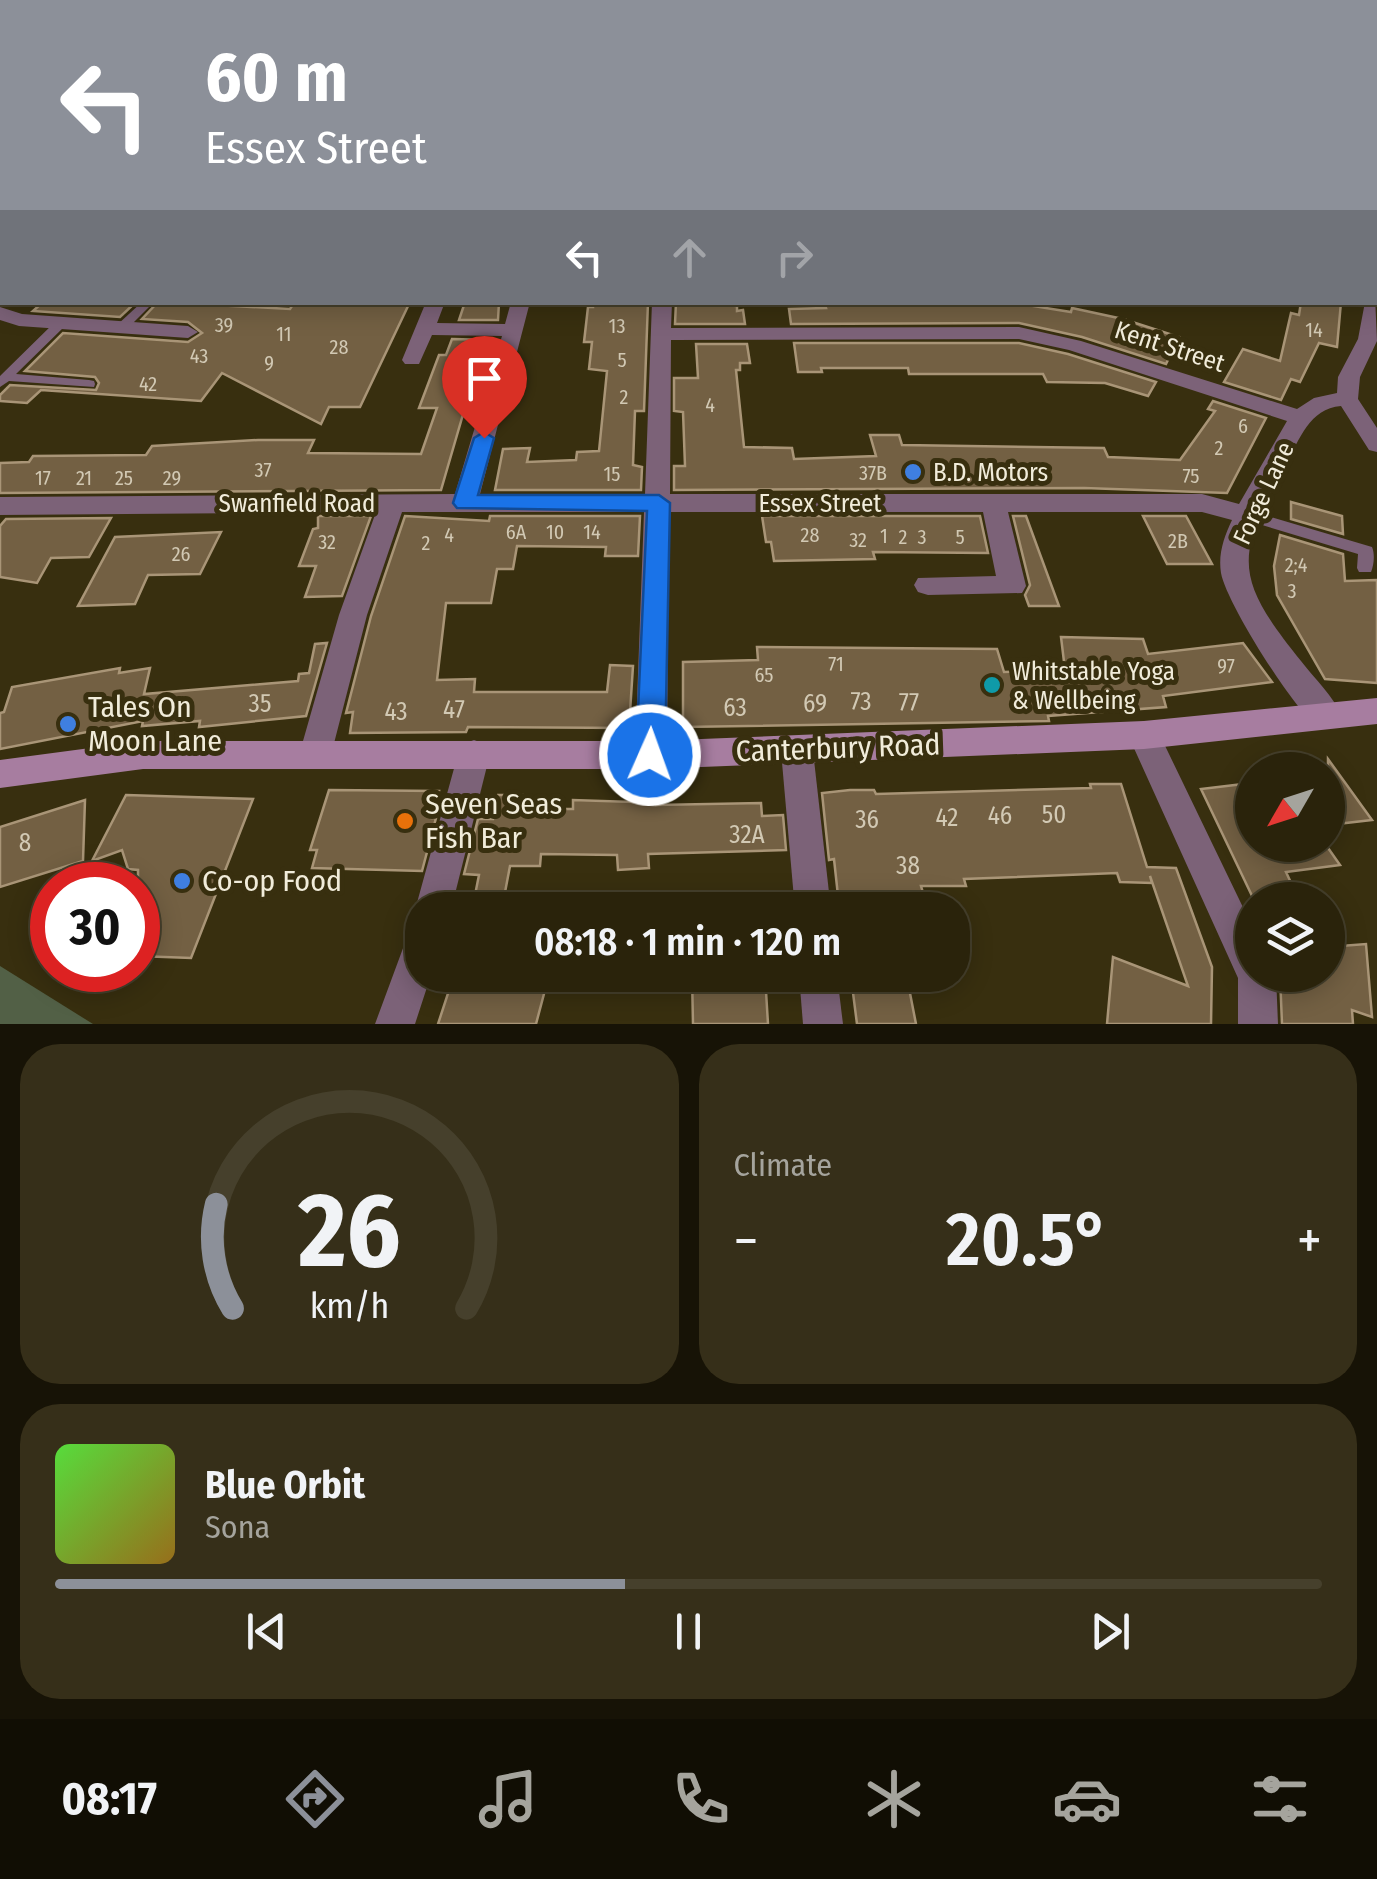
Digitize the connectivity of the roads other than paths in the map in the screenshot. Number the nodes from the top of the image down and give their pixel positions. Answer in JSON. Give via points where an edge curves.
{"nodes":[{"id":1,"x":146,"y":305,"type":"edge"},
{"id":2,"x":435,"y":305,"type":"edge"},
{"id":3,"x":521,"y":305,"type":"edge"},
{"id":4,"x":662,"y":305,"type":"edge"},
{"id":5,"x":1374,"y":305,"type":"edge"},
{"id":6,"x":0,"y":313,"type":"edge"},
{"id":7,"x":61,"y":324,"type":"junction"},
{"id":8,"x":121,"y":328,"type":"junction"},
{"id":9,"x":426,"y":329,"type":"junction"},
{"id":10,"x":514,"y":330,"type":"junction"},
{"id":11,"x":188,"y":332,"type":"dead end"},
{"id":12,"x":662,"y":334,"type":"junction"},
{"id":13,"x":1372,"y":341,"type":"edge"},
{"id":14,"x":412,"y":360,"type":"dead end"},
{"id":15,"x":3,"y":380,"type":"edge"},
{"id":16,"x":89,"y":384,"type":"dead end"},
{"id":17,"x":1361,"y":412,"type":"edge"},
{"id":18,"x":1299,"y":417,"type":"junction"},
{"id":19,"x":1377,"y":445,"type":"edge"},
{"id":20,"x":993,"y":502,"type":"junction"},
{"id":21,"x":465,"y":503,"type":"junction"},
{"id":22,"x":659,"y":503,"type":"junction"},
{"id":23,"x":392,"y":504,"type":"junction"},
{"id":24,"x":1,"y":507,"type":"edge"},
{"id":25,"x":1247,"y":515,"type":"junction"},
{"id":26,"x":1365,"y":568,"type":"dead end"},
{"id":27,"x":928,"y":585,"type":"dead end"},
{"id":28,"x":1377,"y":712,"type":"edge"},
{"id":29,"x":1327,"y":716,"type":"junction"},
{"id":30,"x":1144,"y":735,"type":"junction"},
{"id":31,"x":797,"y":750,"type":"junction"},
{"id":32,"x":474,"y":754,"type":"junction"},
{"id":33,"x":315,"y":755,"type":"junction"},
{"id":34,"x":650,"y":755,"type":"junction"},
{"id":35,"x":0,"y":774,"type":"edge"},
{"id":36,"x":438,"y":892,"type":"edge"},
{"id":37,"x":811,"y":892,"type":"edge"},
{"id":38,"x":1235,"y":930,"type":"edge"},
{"id":39,"x":406,"y":992,"type":"edge"},
{"id":40,"x":820,"y":992,"type":"edge"},
{"id":41,"x":1257,"y":992,"type":"edge"},
{"id":42,"x":395,"y":1024,"type":"edge"},
{"id":43,"x":823,"y":1024,"type":"edge"},
{"id":44,"x":1258,"y":1024,"type":"edge"}],
"edges":[{"from":1,"to":8,"type":"lane"},
{"from":2,"to":9,"type":"street"},
{"from":3,"to":10,"type":"street"},
{"from":4,"to":12,"type":"street"},
{"from":5,"to":13,"type":"street"},
{"from":6,"to":7,"type":"street"},
{"from":7,"to":8,"type":"street"},
{"from":7,"to":15,"type":"lane"},
{"from":8,"to":11,"type":"street"},
{"from":9,"to":10,"type":"street"},
{"from":9,"to":14,"type":"street"},
{"from":10,"to":21,"type":"street"},
{"from":12,"to":18,"type":"street","name":"Kent Street","via":[[1019,333]]},
{"from":12,"to":22,"type":"street"},
{"from":13,"to":17,"type":"street","via":[[1349,377]]},
{"from":15,"to":16,"type":"lane"},
{"from":17,"to":18,"type":"street","name":"Forge Lane","via":[[1322,400]]},
{"from":17,"to":19,"type":"street"},
{"from":18,"to":25,"type":"street","name":"Forge Lane"},
{"from":20,"to":22,"type":"street","name":"Essex Street"},
{"from":20,"to":25,"type":"street","name":"Essex Street","via":[[1202,503]]},
{"from":20,"to":27,"type":"street","via":[[1012,586]]},
{"from":21,"to":22,"type":"street","name":"Essex Street"},
{"from":21,"to":23,"type":"street","name":"Essex Street"},
{"from":22,"to":34,"type":"street"},
{"from":23,"to":24,"type":"street","name":"Swanfield Road"},
{"from":23,"to":33,"type":"street","name":"Swanfield Road"},
{"from":25,"to":26,"type":"lane","via":[[1366,552]]},
{"from":25,"to":29,"type":"street","name":"Forge Lane","via":[[1233,560],[1242,594]]},
{"from":28,"to":29,"type":"main road","name":"Canterbury Road"},
{"from":29,"to":30,"type":"main road","name":"Canterbury Road"},
{"from":30,"to":31,"type":"main road","name":"Canterbury Road"},
{"from":30,"to":38,"type":"street"},
{"from":31,"to":34,"type":"main road","name":"Canterbury Road"},
{"from":31,"to":37,"type":"street"},
{"from":32,"to":33,"type":"main road","name":"Canterbury Road"},
{"from":32,"to":34,"type":"main road","name":"Canterbury Road"},
{"from":32,"to":36,"type":"street"},
{"from":33,"to":35,"type":"main road","name":"Canterbury Road","via":[[143,754]]},
{"from":39,"to":42,"type":"street"},
{"from":40,"to":43,"type":"street"},
{"from":41,"to":44,"type":"street"}]}
